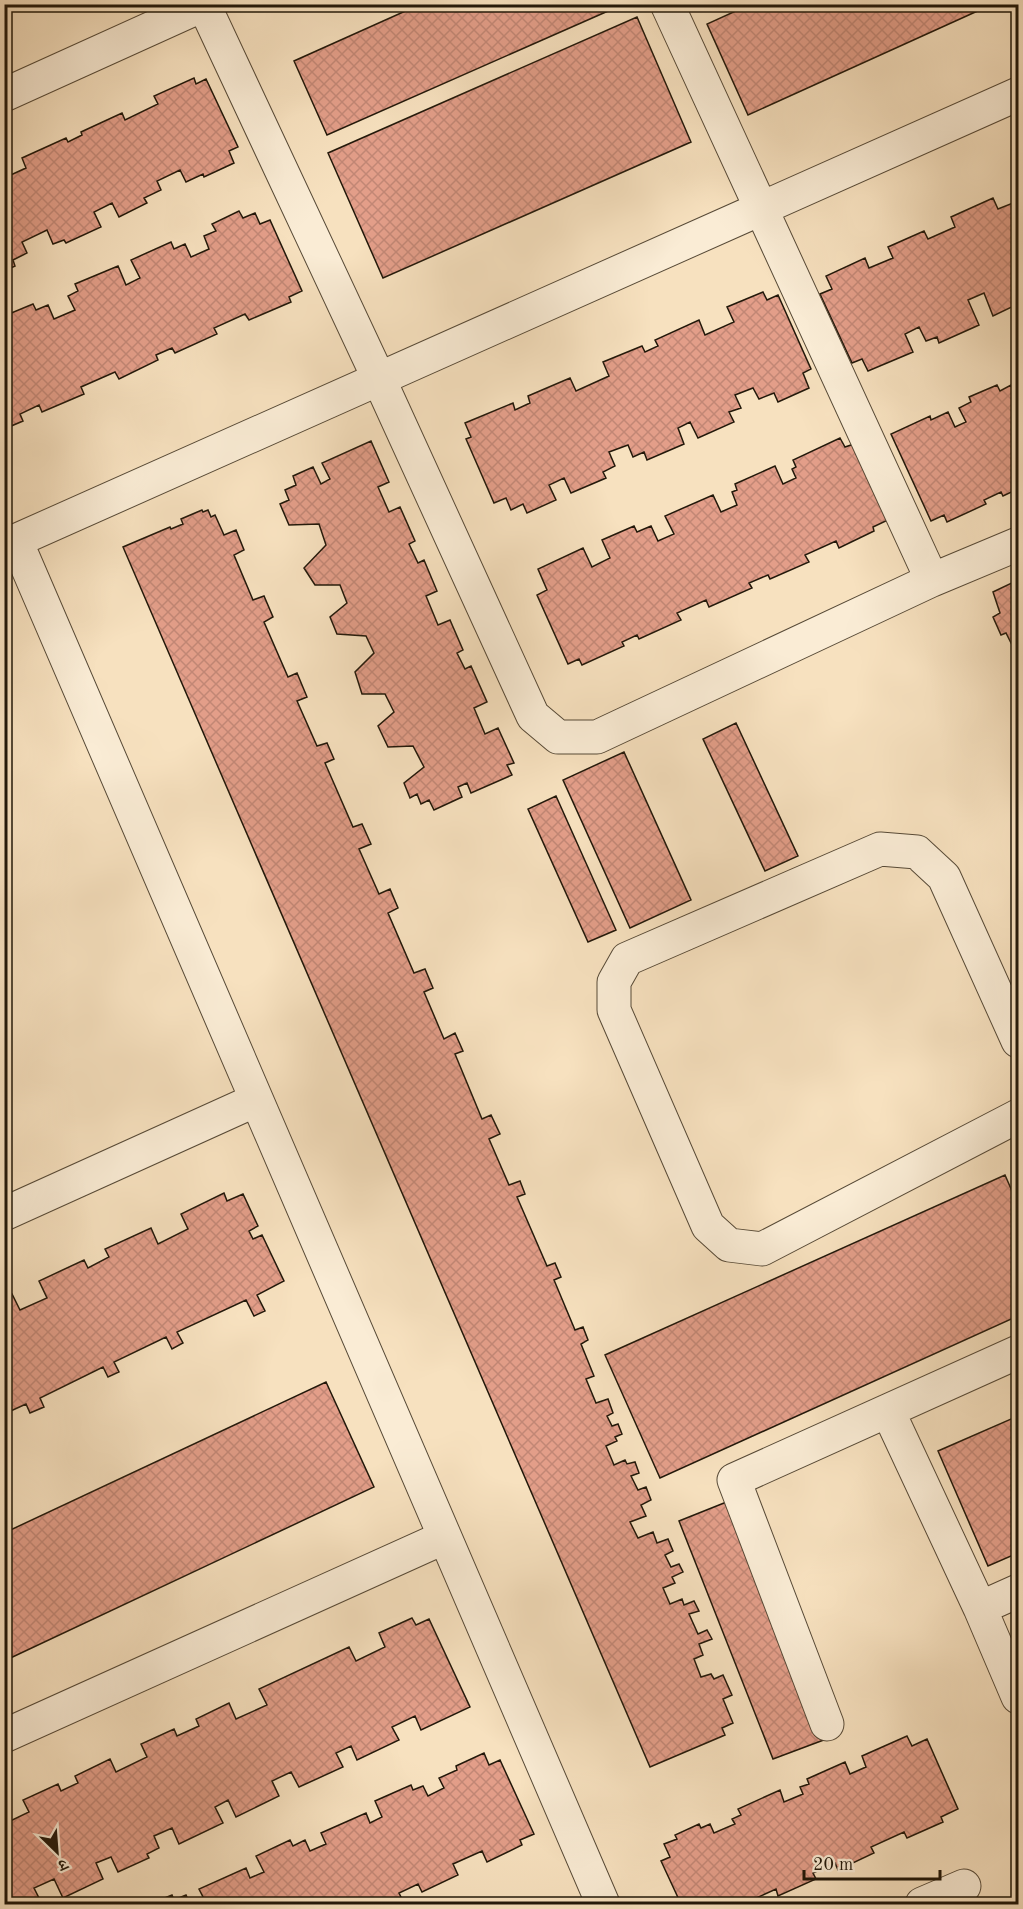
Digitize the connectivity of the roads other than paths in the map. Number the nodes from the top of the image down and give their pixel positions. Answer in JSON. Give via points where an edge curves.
{"nodes":[{"id":1,"x":667,"y":4,"type":"edge"},
{"id":2,"x":204,"y":5,"type":"edge"},
{"id":3,"x":1018,"y":94,"type":"edge"},
{"id":4,"x":4,"y":95,"type":"edge"},
{"id":5,"x":761,"y":210,"type":"junction"},
{"id":6,"x":379,"y":379,"type":"junction"},
{"id":7,"x":10,"y":543,"type":"edge"},
{"id":8,"x":1018,"y":544,"type":"edge"},
{"id":9,"x":932,"y":580,"type":"junction"},
{"id":10,"x":1018,"y":1041,"type":"edge"},
{"id":11,"x":256,"y":1100,"type":"junction"},
{"id":12,"x":1018,"y":1116,"type":"edge"},
{"id":13,"x":4,"y":1214,"type":"edge"},
{"id":14,"x":1018,"y":1352,"type":"edge"},
{"id":15,"x":888,"y":1411,"type":"junction"},
{"id":16,"x":445,"y":1537,"type":"junction"},
{"id":17,"x":1018,"y":1591,"type":"edge"},
{"id":18,"x":980,"y":1608,"type":"junction"},
{"id":19,"x":1018,"y":1697,"type":"edge"},
{"id":20,"x":827,"y":1724,"type":"dead end"},
{"id":21,"x":4,"y":1736,"type":"edge"},
{"id":22,"x":964,"y":1886,"type":"dead end"},
{"id":23,"x":598,"y":1903,"type":"edge"},
{"id":24,"x":922,"y":1905,"type":"edge"}],
"edges":[{"from":1,"to":5,"type":"street"},
{"from":2,"to":4,"type":"street"},
{"from":2,"to":6,"type":"street"},
{"from":3,"to":5,"type":"street"},
{"from":5,"to":6,"type":"street"},
{"from":5,"to":9,"type":"street"},
{"from":6,"to":7,"type":"street"},
{"from":6,"to":9,"type":"street","via":[[533,716],[558,737],[597,737]]},
{"from":7,"to":11,"type":"street"},
{"from":8,"to":9,"type":"street"},
{"from":10,"to":12,"type":"street","via":[[944,877],[917,852],[880,849],[627,959],[614,982],[614,1010],[708,1226],[729,1245],[762,1249]]},
{"from":11,"to":13,"type":"street"},
{"from":11,"to":16,"type":"street"},
{"from":14,"to":15,"type":"street"},
{"from":15,"to":18,"type":"street"},
{"from":15,"to":20,"type":"street","via":[[734,1480]]},
{"from":16,"to":21,"type":"street"},
{"from":16,"to":23,"type":"street"},
{"from":17,"to":18,"type":"street"},
{"from":18,"to":19,"type":"street"},
{"from":22,"to":24,"type":"street"}]}
